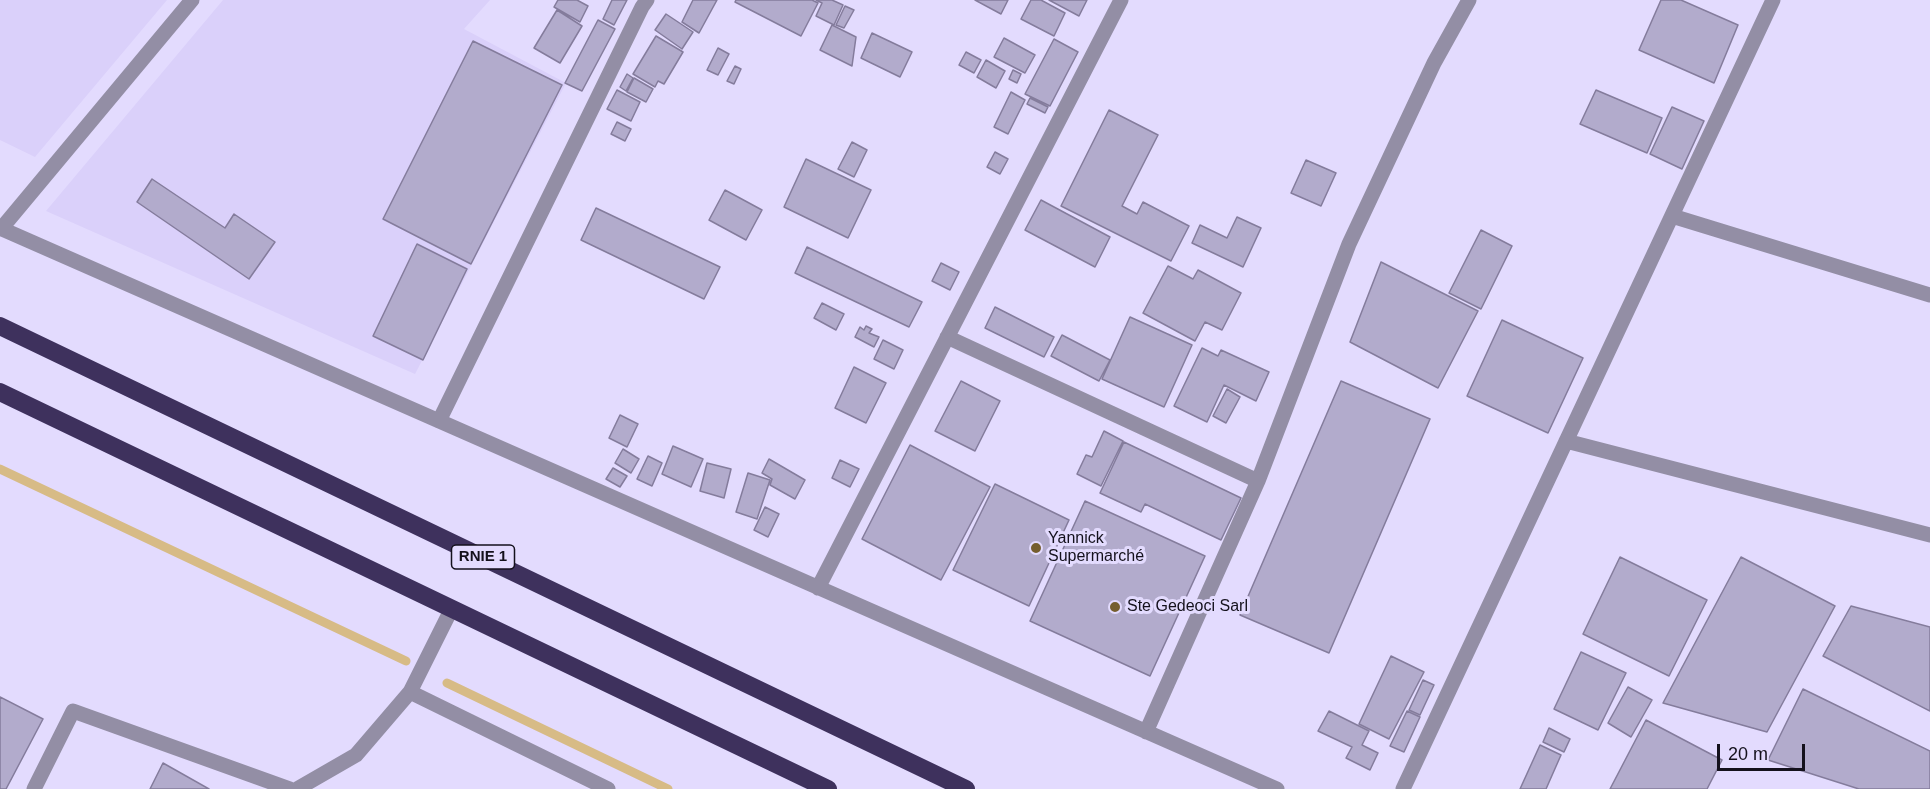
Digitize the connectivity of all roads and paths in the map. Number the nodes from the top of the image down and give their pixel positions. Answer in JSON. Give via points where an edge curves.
{"nodes":[{"id":1,"x":192,"y":0,"type":"edge"},
{"id":2,"x":647,"y":0,"type":"edge"},
{"id":3,"x":1121,"y":0,"type":"edge"},
{"id":4,"x":1469,"y":0,"type":"edge"},
{"id":5,"x":1773,"y":0,"type":"edge"},
{"id":6,"x":1672,"y":216,"type":"junction"},
{"id":7,"x":1,"y":229,"type":"edge"},
{"id":8,"x":1930,"y":295,"type":"edge"},
{"id":9,"x":0,"y":326,"type":"edge"},
{"id":10,"x":947,"y":337,"type":"junction"},
{"id":11,"x":0,"y":392,"type":"edge"},
{"id":12,"x":439,"y":421,"type":"junction"},
{"id":13,"x":1566,"y":441,"type":"junction"},
{"id":14,"x":1258,"y":481,"type":"junction"},
{"id":15,"x":1930,"y":536,"type":"edge"},
{"id":16,"x":818,"y":588,"type":"junction"},
{"id":17,"x":452,"y":608,"type":"junction"},
{"id":18,"x":410,"y":692,"type":"junction"},
{"id":19,"x":1146,"y":732,"type":"junction"},
{"id":20,"x":34,"y":789,"type":"edge"},
{"id":21,"x":290,"y":789,"type":"edge"},
{"id":22,"x":297,"y":789,"type":"edge"},
{"id":23,"x":608,"y":789,"type":"edge"},
{"id":24,"x":828,"y":789,"type":"edge"},
{"id":25,"x":966,"y":789,"type":"edge"},
{"id":26,"x":1277,"y":789,"type":"edge"},
{"id":27,"x":1403,"y":789,"type":"edge"}],
"edges":[{"from":1,"to":7,"type":"street"},
{"from":2,"to":12,"type":"street"},
{"from":3,"to":10,"type":"street"},
{"from":4,"to":14,"type":"street","via":[[1434,63],[1349,244]]},
{"from":5,"to":6,"type":"street"},
{"from":6,"to":8,"type":"street"},
{"from":6,"to":13,"type":"street"},
{"from":7,"to":12,"type":"street"},
{"from":9,"to":25,"type":"highway","number":"RNIE 1"},
{"from":10,"to":14,"type":"street"},
{"from":10,"to":16,"type":"street"},
{"from":11,"to":17,"type":"highway"},
{"from":12,"to":16,"type":"street"},
{"from":13,"to":15,"type":"street"},
{"from":13,"to":27,"type":"street"},
{"from":14,"to":19,"type":"street"},
{"from":16,"to":19,"type":"street"},
{"from":17,"to":18,"type":"street"},
{"from":17,"to":24,"type":"highway"},
{"from":18,"to":22,"type":"street","via":[[356,755]]},
{"from":18,"to":23,"type":"street"},
{"from":19,"to":26,"type":"street"},
{"from":20,"to":21,"type":"street","via":[[73,711]]}]}
